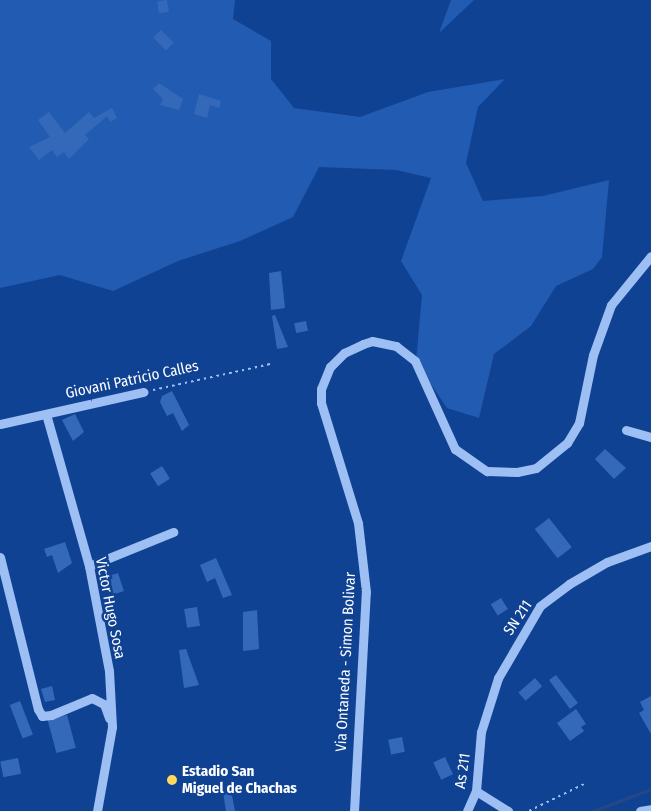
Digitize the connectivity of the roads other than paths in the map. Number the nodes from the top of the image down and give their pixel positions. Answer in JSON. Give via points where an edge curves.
{"nodes":[{"id":1,"x":651,"y":256,"type":"edge"},
{"id":2,"x":143,"y":392,"type":"road end"},
{"id":3,"x":46,"y":414,"type":"junction"},
{"id":4,"x":0,"y":424,"type":"edge"},
{"id":5,"x":626,"y":430,"type":"dead end"},
{"id":6,"x":651,"y":437,"type":"edge"},
{"id":7,"x":173,"y":532,"type":"dead end"},
{"id":8,"x":651,"y":546,"type":"edge"},
{"id":9,"x":0,"y":557,"type":"edge"},
{"id":10,"x":89,"y":566,"type":"junction"},
{"id":11,"x":112,"y":727,"type":"junction"},
{"id":12,"x":481,"y":732,"type":"joint"},
{"id":13,"x":476,"y":791,"type":"junction"},
{"id":14,"x":651,"y":808,"type":"edge"},
{"id":15,"x":97,"y":811,"type":"edge"},
{"id":16,"x":354,"y":811,"type":"edge"},
{"id":17,"x":467,"y":811,"type":"edge"},
{"id":18,"x":508,"y":811,"type":"edge"},
{"id":19,"x":640,"y":811,"type":"edge"}],
"edges":[{"from":1,"to":16,"type":"street","name":"Via Ontaneda - Simon Bolivar","via":[[611,305],[593,355],[579,423],[567,443],[536,468],[517,472],[487,471],[455,449],[415,361],[396,346],[372,341],[344,353],[330,367],[321,389],[321,403],[358,523],[366,592]]},
{"from":2,"to":3,"type":"street","name":"Giovani Patricio Calles"},
{"from":3,"to":4,"type":"street","name":"Giovani Patricio Calles"},
{"from":3,"to":10,"type":"street","name":"Victor Hugo Sosa"},
{"from":5,"to":6,"type":"street"},
{"from":7,"to":10,"type":"street"},
{"from":8,"to":12,"type":"street","name":"SN 211","via":[[607,562],[540,606],[498,678]]},
{"from":9,"to":11,"type":"street","via":[[42,716],[92,698],[98,699]]},
{"from":10,"to":11,"type":"street","name":"Victor Hugo Sosa","via":[[109,671]]},
{"from":11,"to":15,"type":"street","name":"Victor Hugo Sosa"},
{"from":12,"to":13,"type":"street","name":"As 211"},
{"from":13,"to":17,"type":"street","name":"As 211"},
{"from":13,"to":18,"type":"street"},
{"from":14,"to":19,"type":"street"}]}
